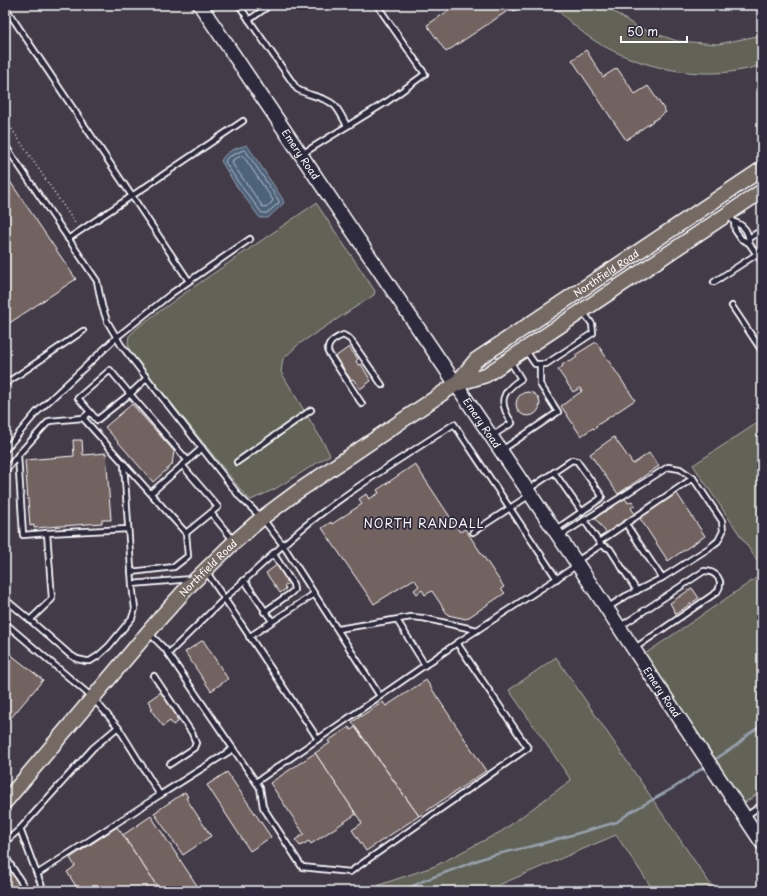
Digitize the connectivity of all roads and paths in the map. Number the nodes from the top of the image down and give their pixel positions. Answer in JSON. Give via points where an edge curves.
{"nodes":[{"id":1,"x":200,"y":5,"type":"edge"},
{"id":2,"x":239,"y":5,"type":"edge"},
{"id":3,"x":270,"y":5,"type":"edge"},
{"id":4,"x":377,"y":5,"type":"edge"},
{"id":5,"x":5,"y":7,"type":"edge"},
{"id":6,"x":249,"y":20,"type":"junction"},
{"id":7,"x":5,"y":120,"type":"edge"},
{"id":8,"x":242,"y":121,"type":"dead end"},
{"id":9,"x":347,"y":126,"type":"junction"},
{"id":10,"x":5,"y":145,"type":"edge"},
{"id":11,"x":301,"y":155,"type":"junction"},
{"id":12,"x":762,"y":169,"type":"edge"},
{"id":13,"x":762,"y":191,"type":"edge"},
{"id":14,"x":131,"y":196,"type":"junction"},
{"id":15,"x":718,"y":198,"type":"junction"},
{"id":16,"x":731,"y":218,"type":"junction"},
{"id":17,"x":75,"y":223,"type":"dead end"},
{"id":18,"x":762,"y":230,"type":"edge"},
{"id":19,"x":68,"y":239,"type":"junction"},
{"id":20,"x":250,"y":239,"type":"dead end"},
{"id":21,"x":749,"y":240,"type":"junction"},
{"id":22,"x":757,"y":254,"type":"junction"},
{"id":23,"x":762,"y":262,"type":"edge"},
{"id":24,"x":189,"y":281,"type":"junction"},
{"id":25,"x":714,"y":282,"type":"dead end"},
{"id":26,"x":577,"y":293,"type":"junction"},
{"id":27,"x":732,"y":306,"type":"dead end"},
{"id":28,"x":585,"y":309,"type":"junction"},
{"id":29,"x":83,"y":331,"type":"dead end"},
{"id":30,"x":116,"y":337,"type":"junction"},
{"id":31,"x":525,"y":349,"type":"junction"},
{"id":32,"x":762,"y":351,"type":"edge"},
{"id":33,"x":509,"y":360,"type":"junction"},
{"id":34,"x":540,"y":364,"type":"junction"},
{"id":35,"x":147,"y":378,"type":"junction"},
{"id":36,"x":5,"y":384,"type":"edge"},
{"id":37,"x":456,"y":384,"type":"junction"},
{"id":38,"x":382,"y":385,"type":"dead end"},
{"id":39,"x":130,"y":394,"type":"junction"},
{"id":40,"x":362,"y":404,"type":"dead end"},
{"id":41,"x":311,"y":410,"type":"dead end"},
{"id":42,"x":90,"y":412,"type":"junction"},
{"id":43,"x":84,"y":418,"type":"junction"},
{"id":44,"x":492,"y":437,"type":"junction"},
{"id":45,"x":202,"y":448,"type":"junction"},
{"id":46,"x":5,"y":450,"type":"edge"},
{"id":47,"x":501,"y":451,"type":"junction"},
{"id":48,"x":18,"y":455,"type":"junction"},
{"id":49,"x":188,"y":461,"type":"junction"},
{"id":50,"x":237,"y":462,"type":"dead end"},
{"id":51,"x":124,"y":464,"type":"junction"},
{"id":52,"x":182,"y":465,"type":"junction"},
{"id":53,"x":5,"y":472,"type":"edge"},
{"id":54,"x":554,"y":472,"type":"junction"},
{"id":55,"x":693,"y":478,"type":"junction"},
{"id":56,"x":529,"y":492,"type":"junction"},
{"id":57,"x":151,"y":494,"type":"junction"},
{"id":58,"x":510,"y":509,"type":"junction"},
{"id":59,"x":582,"y":512,"type":"junction"},
{"id":60,"x":211,"y":513,"type":"junction"},
{"id":61,"x":262,"y":518,"type":"junction"},
{"id":62,"x":584,"y":520,"type":"junction"},
{"id":63,"x":628,"y":527,"type":"dead end"},
{"id":64,"x":128,"y":529,"type":"junction"},
{"id":65,"x":473,"y":532,"type":"dead end"},
{"id":66,"x":47,"y":533,"type":"junction"},
{"id":67,"x":186,"y":533,"type":"junction"},
{"id":68,"x":557,"y":534,"type":"junction"},
{"id":69,"x":235,"y":542,"type":"junction"},
{"id":70,"x":600,"y":543,"type":"junction"},
{"id":71,"x":283,"y":544,"type":"junction"},
{"id":72,"x":273,"y":553,"type":"junction"},
{"id":73,"x":577,"y":563,"type":"junction"},
{"id":74,"x":131,"y":572,"type":"junction"},
{"id":75,"x":201,"y":574,"type":"junction"},
{"id":76,"x":557,"y":578,"type":"junction"},
{"id":77,"x":662,"y":578,"type":"junction"},
{"id":78,"x":244,"y":580,"type":"junction"},
{"id":79,"x":132,"y":584,"type":"junction"},
{"id":80,"x":637,"y":591,"type":"junction"},
{"id":81,"x":314,"y":594,"type":"junction"},
{"id":82,"x":224,"y":599,"type":"junction"},
{"id":83,"x":5,"y":600,"type":"edge"},
{"id":84,"x":607,"y":609,"type":"junction"},
{"id":85,"x":264,"y":612,"type":"junction"},
{"id":86,"x":30,"y":620,"type":"junction"},
{"id":87,"x":397,"y":620,"type":"junction"},
{"id":88,"x":272,"y":622,"type":"junction"},
{"id":89,"x":5,"y":623,"type":"edge"},
{"id":90,"x":619,"y":627,"type":"junction"},
{"id":91,"x":338,"y":629,"type":"junction"},
{"id":92,"x":477,"y":630,"type":"junction"},
{"id":93,"x":148,"y":632,"type":"junction"},
{"id":94,"x":249,"y":637,"type":"junction"},
{"id":95,"x":457,"y":643,"type":"junction"},
{"id":96,"x":634,"y":649,"type":"junction"},
{"id":97,"x":168,"y":654,"type":"junction"},
{"id":98,"x":425,"y":665,"type":"junction"},
{"id":99,"x":154,"y":676,"type":"dead end"},
{"id":100,"x":380,"y":696,"type":"junction"},
{"id":101,"x":93,"y":698,"type":"junction"},
{"id":102,"x":118,"y":727,"type":"junction"},
{"id":103,"x":318,"y":739,"type":"junction"},
{"id":104,"x":233,"y":749,"type":"junction"},
{"id":105,"x":170,"y":764,"type":"dead end"},
{"id":106,"x":256,"y":782,"type":"junction"},
{"id":107,"x":160,"y":795,"type":"junction"},
{"id":108,"x":5,"y":802,"type":"edge"},
{"id":109,"x":762,"y":805,"type":"edge"},
{"id":110,"x":745,"y":817,"type":"junction"},
{"id":111,"x":20,"y":829,"type":"junction"},
{"id":112,"x":5,"y":842,"type":"edge"},
{"id":113,"x":762,"y":843,"type":"edge"},
{"id":114,"x":5,"y":856,"type":"edge"},
{"id":115,"x":37,"y":874,"type":"junction"},
{"id":116,"x":27,"y":891,"type":"edge"},
{"id":117,"x":44,"y":891,"type":"edge"}],
"edges":[{"from":1,"to":11,"type":"main road","name":"Emery Road"},
{"from":2,"to":6,"type":"lane"},
{"from":3,"to":6,"type":"lane"},
{"from":4,"to":9,"type":"lane","via":[[425,74]]},
{"from":5,"to":14,"type":"lane"},
{"from":6,"to":9,"type":"lane","via":[[296,89],[330,102],[336,107]]},
{"from":7,"to":17,"type":"path"},
{"from":8,"to":14,"type":"lane"},
{"from":9,"to":11,"type":"lane"},
{"from":10,"to":19,"type":"lane"},
{"from":11,"to":37,"type":"main road","name":"Emery Road"},
{"from":12,"to":15,"type":"main road","name":"Northfield Road"},
{"from":13,"to":16,"type":"main road","name":"Northfield Road"},
{"from":14,"to":19,"type":"lane"},
{"from":14,"to":24,"type":"lane"},
{"from":15,"to":16,"type":"main road"},
{"from":15,"to":26,"type":"main road","name":"Northfield Road"},
{"from":16,"to":21,"type":"lane","via":[[742,225],[749,235]]},
{"from":16,"to":21,"type":"lane","via":[[742,240]]},
{"from":16,"to":28,"type":"main road","name":"Northfield Road"},
{"from":18,"to":21,"type":"lane"},
{"from":19,"to":30,"type":"lane","via":[[97,281],[104,313]]},
{"from":20,"to":24,"type":"lane"},
{"from":21,"to":22,"type":"lane"},
{"from":22,"to":23,"type":"lane"},
{"from":22,"to":25,"type":"lane"},
{"from":24,"to":30,"type":"lane"},
{"from":26,"to":28,"type":"main road"},
{"from":26,"to":37,"type":"main road","name":"Northfield Road","via":[[476,360]]},
{"from":27,"to":32,"type":"lane"},
{"from":28,"to":31,"type":"main road","name":"Northfield Road"},
{"from":28,"to":34,"type":"lane","via":[[593,333],[546,364]]},
{"from":29,"to":36,"type":"lane"},
{"from":30,"to":35,"type":"lane"},
{"from":30,"to":46,"type":"lane","via":[[36,413]]},
{"from":31,"to":33,"type":"main road","name":"Northfield Road"},
{"from":31,"to":34,"type":"lane","via":[[535,364]]},
{"from":33,"to":37,"type":"main road","name":"Northfield Road","via":[[486,375]]},
{"from":33,"to":44,"type":"lane","via":[[521,379],[512,384],[504,394],[505,410],[512,422]]},
{"from":34,"to":47,"type":"lane","via":[[540,384],[558,412]]},
{"from":35,"to":39,"type":"lane"},
{"from":35,"to":45,"type":"lane"},
{"from":37,"to":44,"type":"main road","name":"Emery Road"},
{"from":37,"to":61,"type":"main road","name":"Northfield Road"},
{"from":38,"to":40,"type":"lane","via":[[350,339],[343,335],[329,343],[328,352]]},
{"from":39,"to":42,"type":"lane","via":[[97,420]]},
{"from":39,"to":42,"type":"lane","via":[[110,370],[78,398]]},
{"from":39,"to":49,"type":"lane"},
{"from":41,"to":50,"type":"lane"},
{"from":42,"to":43,"type":"lane"},
{"from":43,"to":48,"type":"lane","via":[[49,421]]},
{"from":43,"to":51,"type":"lane"},
{"from":44,"to":47,"type":"main road","name":"Emery Road"},
{"from":45,"to":49,"type":"lane"},
{"from":45,"to":61,"type":"lane","via":[[240,496]]},
{"from":47,"to":56,"type":"main road","name":"Emery Road"},
{"from":48,"to":53,"type":"lane"},
{"from":48,"to":66,"type":"lane","via":[[23,535]]},
{"from":49,"to":52,"type":"lane"},
{"from":51,"to":57,"type":"lane"},
{"from":51,"to":64,"type":"lane"},
{"from":52,"to":57,"type":"lane"},
{"from":52,"to":60,"type":"lane","via":[[218,507]]},
{"from":54,"to":56,"type":"lane"},
{"from":54,"to":59,"type":"lane"},
{"from":54,"to":59,"type":"lane","via":[[572,460],[582,466],[602,496]]},
{"from":55,"to":62,"type":"lane","via":[[680,469],[668,467]]},
{"from":55,"to":70,"type":"lane"},
{"from":55,"to":77,"type":"lane","via":[[722,521],[722,531],[718,541]]},
{"from":56,"to":58,"type":"lane"},
{"from":56,"to":68,"type":"main road","name":"Emery Road"},
{"from":57,"to":67,"type":"lane"},
{"from":58,"to":65,"type":"lane"},
{"from":58,"to":71,"type":"lane","via":[[454,424],[311,521]]},
{"from":58,"to":76,"type":"lane"},
{"from":59,"to":68,"type":"lane"},
{"from":60,"to":67,"type":"lane"},
{"from":60,"to":69,"type":"lane"},
{"from":61,"to":69,"type":"main road","name":"Northfield Road"},
{"from":61,"to":71,"type":"lane"},
{"from":62,"to":68,"type":"lane"},
{"from":62,"to":70,"type":"lane"},
{"from":63,"to":77,"type":"lane"},
{"from":64,"to":66,"type":"lane"},
{"from":64,"to":74,"type":"lane"},
{"from":66,"to":86,"type":"lane","via":[[52,599]]},
{"from":67,"to":74,"type":"lane","via":[[188,556],[174,567]]},
{"from":68,"to":73,"type":"main road","name":"Emery Road"},
{"from":69,"to":75,"type":"main road","name":"Northfield Road"},
{"from":70,"to":73,"type":"lane"},
{"from":70,"to":80,"type":"lane","via":[[610,550]]},
{"from":71,"to":72,"type":"lane"},
{"from":71,"to":81,"type":"lane"},
{"from":72,"to":78,"type":"lane"},
{"from":72,"to":85,"type":"lane","via":[[293,584],[294,590]]},
{"from":73,"to":76,"type":"lane"},
{"from":73,"to":84,"type":"main road","name":"Emery Road"},
{"from":74,"to":79,"type":"lane"},
{"from":75,"to":79,"type":"lane"},
{"from":75,"to":82,"type":"lane"},
{"from":75,"to":93,"type":"main road","name":"Northfield Road"},
{"from":76,"to":92,"type":"lane"},
{"from":77,"to":80,"type":"lane"},
{"from":78,"to":82,"type":"lane"},
{"from":78,"to":85,"type":"lane"},
{"from":79,"to":86,"type":"lane","via":[[135,609],[132,618],[109,646],[90,661],[77,659],[69,654]]},
{"from":80,"to":84,"type":"lane"},
{"from":81,"to":88,"type":"lane"},
{"from":81,"to":91,"type":"lane"},
{"from":82,"to":94,"type":"lane"},
{"from":82,"to":97,"type":"lane"},
{"from":83,"to":86,"type":"lane"},
{"from":84,"to":90,"type":"main road","name":"Emery Road"},
{"from":85,"to":88,"type":"lane"},
{"from":87,"to":91,"type":"lane"},
{"from":87,"to":92,"type":"lane","via":[[423,618]]},
{"from":87,"to":98,"type":"lane"},
{"from":88,"to":94,"type":"lane"},
{"from":89,"to":101,"type":"lane"},
{"from":90,"to":96,"type":"main road","name":"Emery Road"},
{"from":90,"to":96,"type":"lane","via":[[704,571],[710,571],[721,582],[717,592]]},
{"from":91,"to":100,"type":"lane"},
{"from":92,"to":95,"type":"lane"},
{"from":93,"to":97,"type":"lane"},
{"from":93,"to":101,"type":"main road","name":"Northfield Road"},
{"from":94,"to":103,"type":"lane"},
{"from":95,"to":98,"type":"lane"},
{"from":95,"to":106,"type":"lane","via":[[528,748],[350,872],[302,867],[263,807],[260,788]]},
{"from":96,"to":110,"type":"main road","name":"Emery Road"},
{"from":97,"to":104,"type":"lane"},
{"from":98,"to":100,"type":"lane"},
{"from":99,"to":105,"type":"lane","via":[[196,742],[194,748]]},
{"from":100,"to":103,"type":"lane"},
{"from":101,"to":102,"type":"lane"},
{"from":101,"to":108,"type":"main road","name":"Northfield Road"},
{"from":102,"to":107,"type":"lane"},
{"from":102,"to":111,"type":"lane","via":[[93,748]]},
{"from":103,"to":106,"type":"lane"},
{"from":104,"to":106,"type":"lane"},
{"from":104,"to":107,"type":"lane"},
{"from":107,"to":115,"type":"lane"},
{"from":109,"to":110,"type":"lane"},
{"from":110,"to":113,"type":"main road","name":"Emery Road"},
{"from":111,"to":112,"type":"lane"},
{"from":111,"to":115,"type":"lane"},
{"from":114,"to":116,"type":"lane"},
{"from":115,"to":117,"type":"lane"}]}
